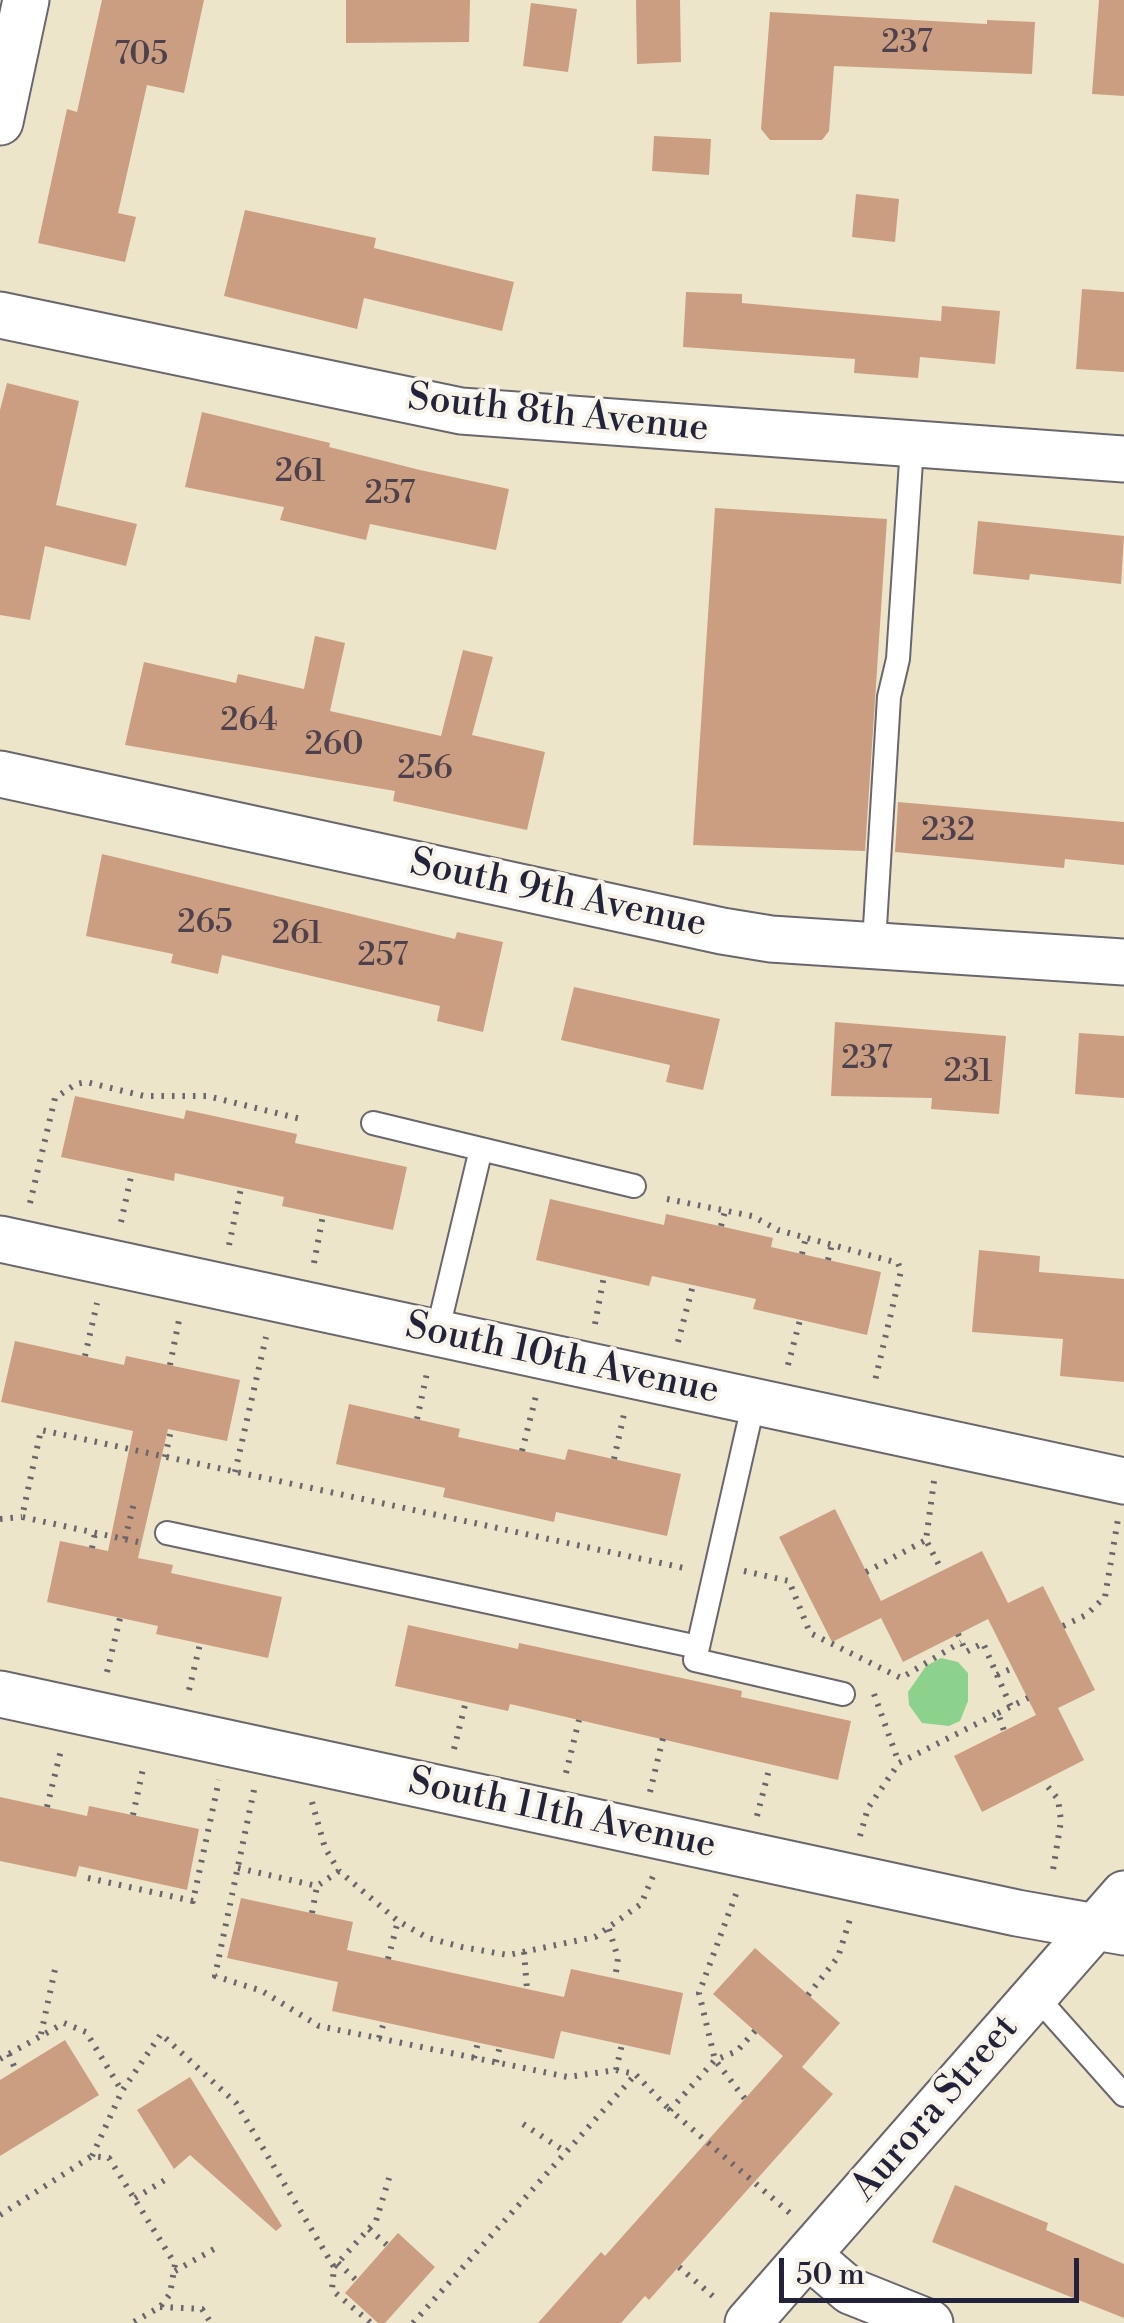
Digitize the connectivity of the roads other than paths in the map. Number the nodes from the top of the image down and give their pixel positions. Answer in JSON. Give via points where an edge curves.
{"nodes":[{"id":1,"x":26,"y":0,"type":"edge"},
{"id":2,"x":0,"y":122,"type":"edge"},
{"id":3,"x":0,"y":314,"type":"edge"},
{"id":4,"x":912,"y":446,"type":"junction"},
{"id":5,"x":1124,"y":458,"type":"edge"},
{"id":6,"x":0,"y":774,"type":"edge"},
{"id":7,"x":874,"y":943,"type":"junction"},
{"id":8,"x":1124,"y":962,"type":"edge"},
{"id":9,"x":373,"y":1123,"type":"dead end"},
{"id":10,"x":481,"y":1150,"type":"junction"},
{"id":11,"x":634,"y":1186,"type":"dead end"},
{"id":12,"x":0,"y":1238,"type":"edge"},
{"id":13,"x":432,"y":1352,"type":"junction"},
{"id":14,"x":754,"y":1402,"type":"junction"},
{"id":15,"x":1121,"y":1500,"type":"edge"},
{"id":16,"x":167,"y":1533,"type":"dead end"},
{"id":17,"x":698,"y":1647,"type":"junction"},
{"id":18,"x":0,"y":1694,"type":"edge"},
{"id":19,"x":843,"y":1694,"type":"dead end"},
{"id":20,"x":1115,"y":1917,"type":"edge"},
{"id":21,"x":1035,"y":1995,"type":"junction"},
{"id":22,"x":1124,"y":2094,"type":"edge"},
{"id":23,"x":799,"y":2235,"type":"junction"},
{"id":24,"x":732,"y":2311,"type":"edge"},
{"id":25,"x":930,"y":2323,"type":"edge"}],
"edges":[{"from":1,"to":2,"type":"street"},
{"from":3,"to":4,"type":"street","name":"South 8th Avenue","via":[[461,411]]},
{"from":4,"to":5,"type":"street","name":"South 8th Avenue"},
{"from":4,"to":7,"type":"lane"},
{"from":6,"to":7,"type":"street","name":"South 9th Avenue","via":[[722,930]]},
{"from":7,"to":8,"type":"street","name":"South 9th Avenue"},
{"from":9,"to":10,"type":"lane"},
{"from":10,"to":11,"type":"lane"},
{"from":10,"to":13,"type":"lane"},
{"from":12,"to":13,"type":"street","name":"South 10th Avenue"},
{"from":13,"to":14,"type":"street","name":"South 10th Avenue"},
{"from":14,"to":15,"type":"street","name":"South 10th Avenue"},
{"from":14,"to":17,"type":"lane","via":[[707,1568]]},
{"from":16,"to":17,"type":"lane"},
{"from":17,"to":19,"type":"lane","via":[[695,1660]]},
{"from":18,"to":20,"type":"street","name":"South 11th Avenue","via":[[998,1909]]},
{"from":20,"to":21,"type":"street","name":"Aurora Street"},
{"from":21,"to":22,"type":"lane"},
{"from":21,"to":23,"type":"street","name":"Aurora Street"},
{"from":23,"to":24,"type":"street","name":"Aurora Street"},
{"from":23,"to":25,"type":"street","via":[[850,2291]]}]}
